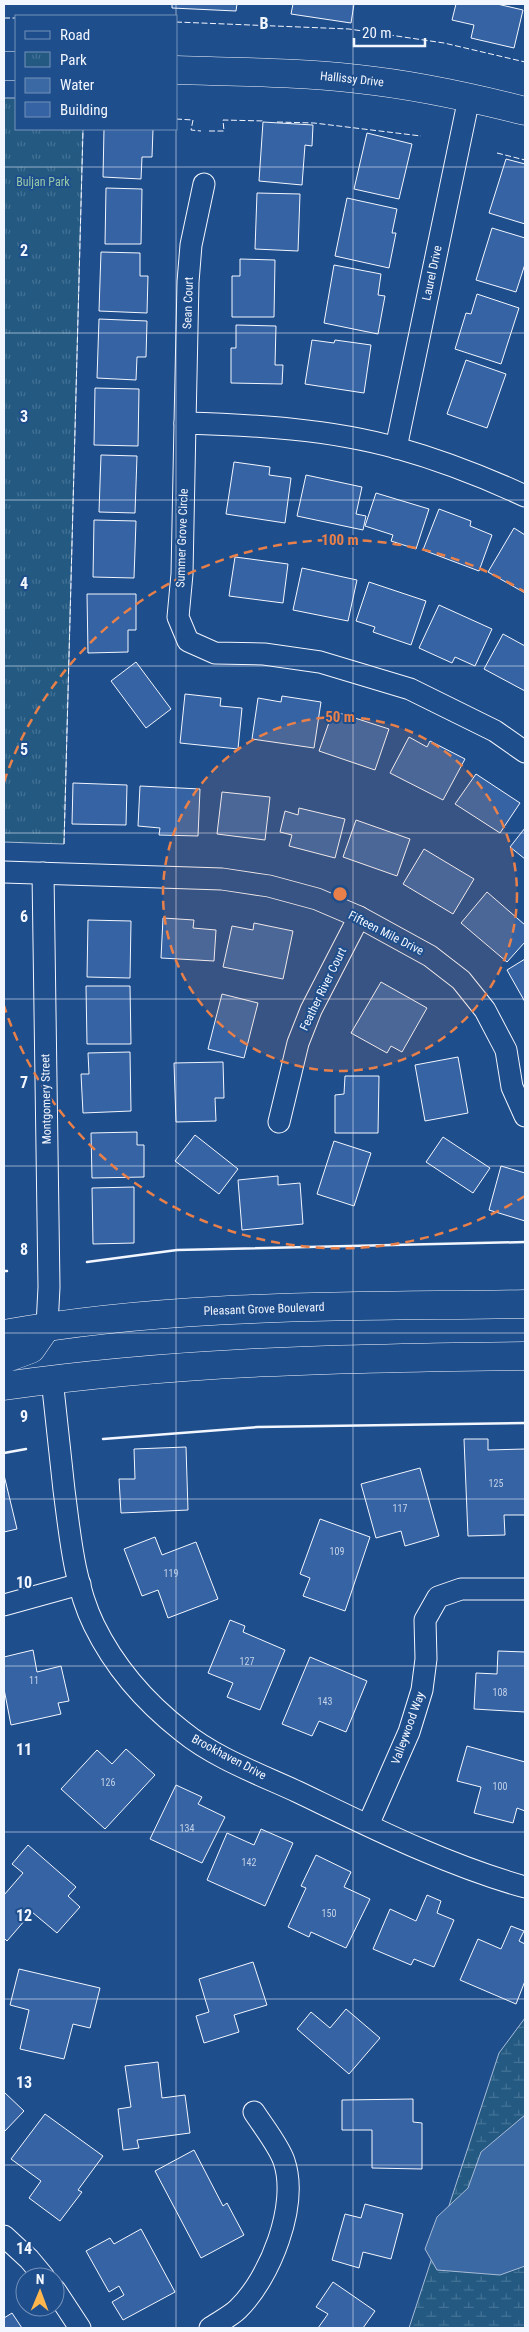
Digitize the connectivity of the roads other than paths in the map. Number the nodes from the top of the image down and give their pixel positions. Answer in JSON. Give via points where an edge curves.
{"nodes":[{"id":1,"x":178,"y":70,"type":"edge"},
{"id":2,"x":469,"y":98,"type":"junction"},
{"id":3,"x":525,"y":111,"type":"edge"},
{"id":4,"x":204,"y":184,"type":"dead end"},
{"id":5,"x":185,"y":423,"type":"junction"},
{"id":6,"x":396,"y":448,"type":"junction"},
{"id":7,"x":525,"y":496,"type":"edge"},
{"id":8,"x":525,"y":752,"type":"edge"},
{"id":9,"x":4,"y":872,"type":"edge"},
{"id":10,"x":43,"y":873,"type":"junction"},
{"id":11,"x":359,"y":917,"type":"junction"},
{"id":12,"x":525,"y":1116,"type":"edge"},
{"id":13,"x":279,"y":1122,"type":"dead end"},
{"id":14,"x":525,"y":1304,"type":"edge"},
{"id":15,"x":47,"y":1326,"type":"junction"},
{"id":16,"x":4,"y":1334,"type":"edge"},
{"id":17,"x":525,"y":1356,"type":"edge"},
{"id":18,"x":4,"y":1359,"type":"edge"},
{"id":19,"x":52,"y":1379,"type":"junction"},
{"id":20,"x":4,"y":1386,"type":"edge"},
{"id":21,"x":80,"y":1584,"type":"junction"},
{"id":22,"x":525,"y":1589,"type":"edge"},
{"id":23,"x":4,"y":1605,"type":"edge"},
{"id":24,"x":368,"y":1825,"type":"junction"},
{"id":25,"x":525,"y":1887,"type":"edge"},
{"id":26,"x":254,"y":2112,"type":"dead end"},
{"id":27,"x":4,"y":2236,"type":"edge"},
{"id":28,"x":36,"y":2267,"type":"edge"},
{"id":29,"x":65,"y":2302,"type":"edge"},
{"id":30,"x":80,"y":2328,"type":"edge"},
{"id":31,"x":210,"y":2328,"type":"edge"}],
"edges":[{"from":1,"to":2,"type":"main road","name":"Hallissy Drive","via":[[357,79]]},
{"from":2,"to":3,"type":"main road","name":"Hallissy Drive"},
{"from":2,"to":6,"type":"street","name":"Laurel Drive"},
{"from":4,"to":5,"type":"street","name":"Sean Court","via":[[188,282]]},
{"from":5,"to":6,"type":"street","via":[[292,430]]},
{"from":5,"to":8,"type":"street","name":"Summer Grove Circle","via":[[178,616],[188,641],[215,652],[264,654],[320,662],[410,689],[495,731]]},
{"from":6,"to":7,"type":"street","via":[[498,483]]},
{"from":9,"to":10,"type":"street","name":"Fifteen Mile Drive"},
{"from":10,"to":11,"type":"street","name":"Fifteen Mile Drive","via":[[222,879],[268,886],[317,899]]},
{"from":10,"to":15,"type":"street","name":"Montgomery Street"},
{"from":11,"to":12,"type":"street","name":"Fifteen Mile Drive","via":[[430,956],[461,980],[485,1010],[506,1050],[512,1087]]},
{"from":11,"to":13,"type":"street","name":"Feather River Court","via":[[311,1010],[298,1043]]},
{"from":14,"to":15,"type":"main road","name":"Pleasant Grove Boulevard","via":[[272,1307]]},
{"from":15,"to":16,"type":"main road","name":"Pleasant Grove Boulevard"},
{"from":15,"to":18,"type":"main road","via":[[31,1349]]},
{"from":17,"to":19,"type":"main road","via":[[273,1360]]},
{"from":19,"to":20,"type":"main road"},
{"from":19,"to":21,"type":"street","name":"Brookhaven Drive","via":[[71,1544]]},
{"from":21,"to":23,"type":"street"},
{"from":21,"to":24,"type":"street","name":"Brookhaven Drive","via":[[93,1624],[112,1658],[155,1709],[184,1733],[226,1758]]},
{"from":22,"to":24,"type":"street","name":"Valleywood Way","via":[[461,1589],[438,1597],[426,1620],[422,1690],[409,1732]]},
{"from":24,"to":25,"type":"street","name":"Brookhaven Drive","via":[[498,1880]]},
{"from":26,"to":31,"type":"street","via":[[284,2161],[288,2193],[283,2228],[254,2289],[238,2309]]},
{"from":27,"to":28,"type":"street"},
{"from":29,"to":30,"type":"street"}]}
